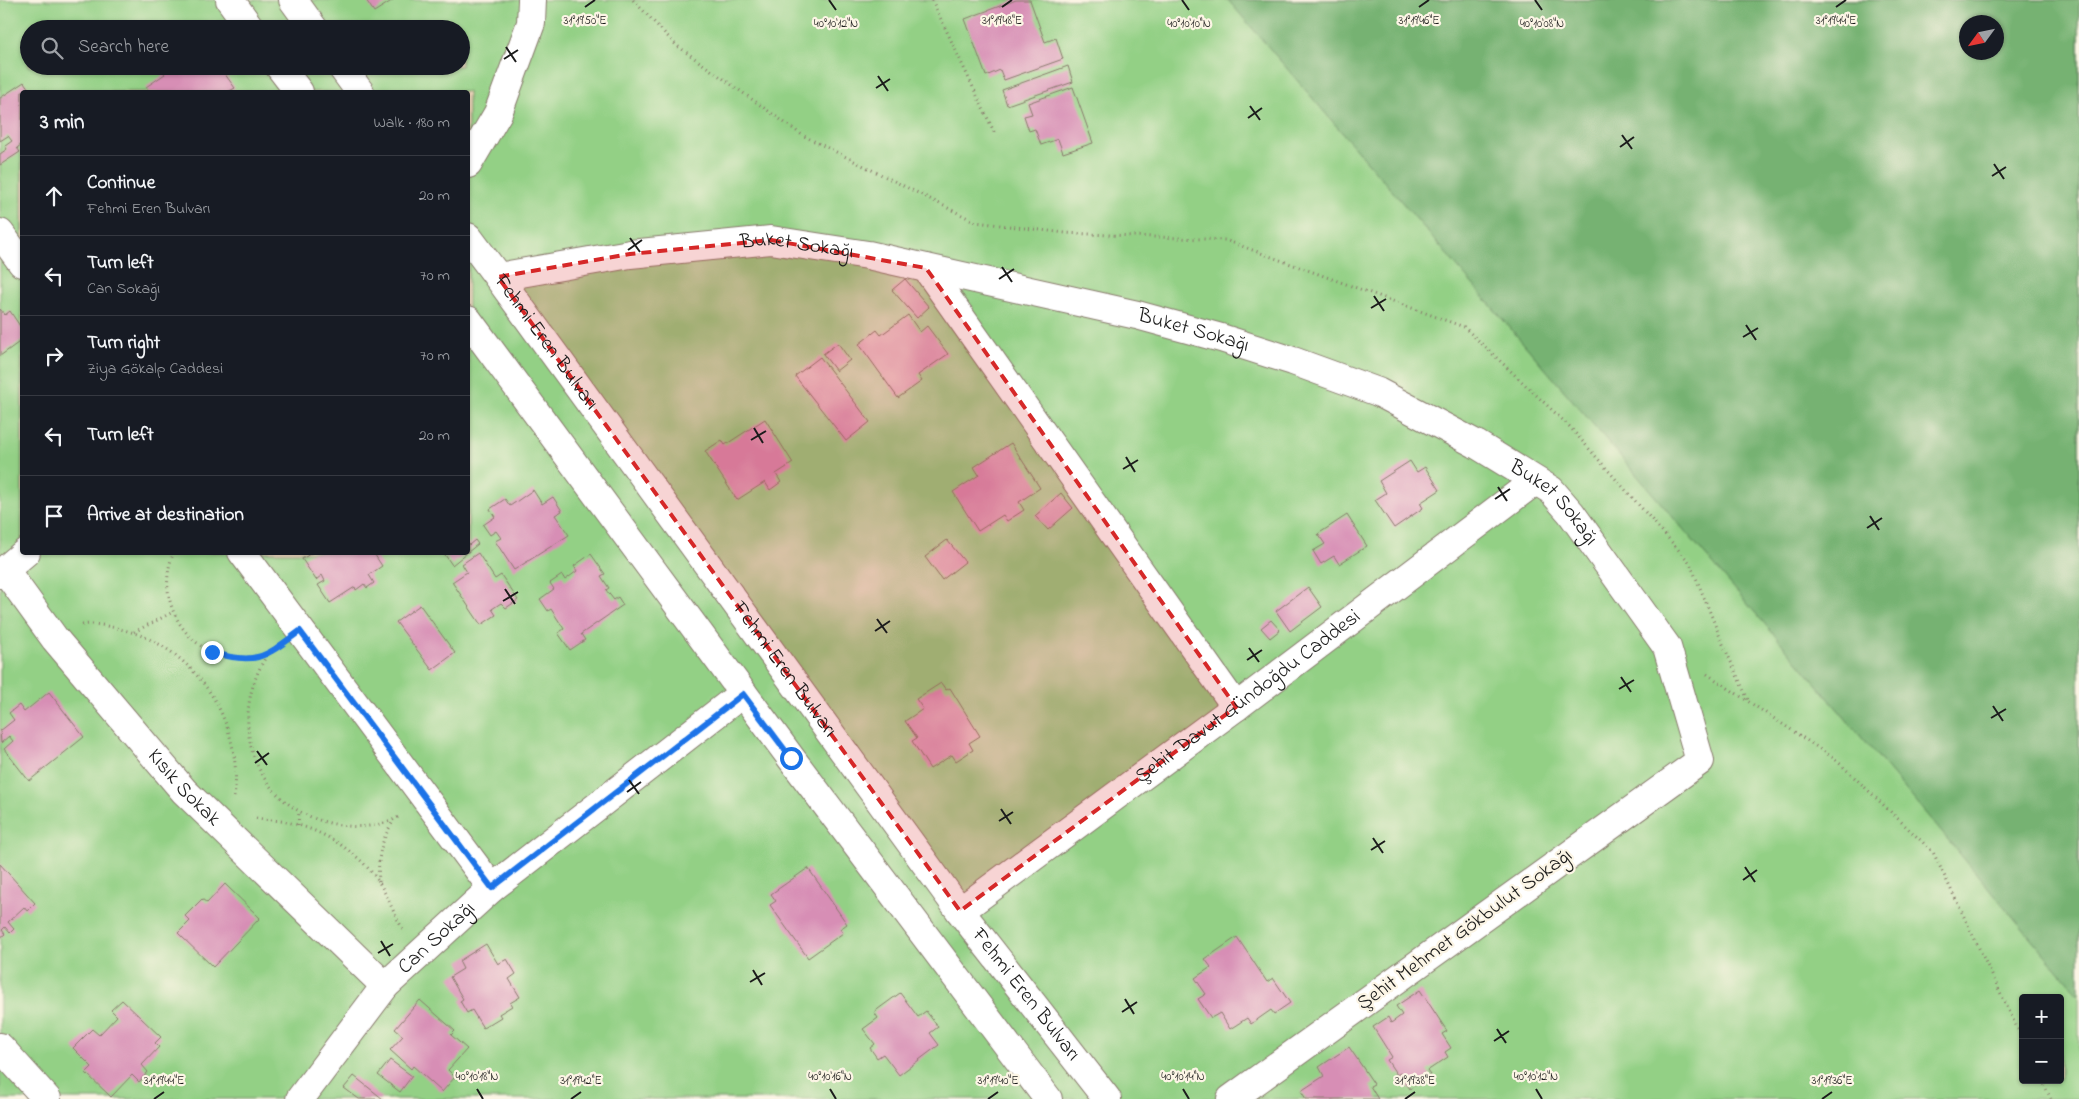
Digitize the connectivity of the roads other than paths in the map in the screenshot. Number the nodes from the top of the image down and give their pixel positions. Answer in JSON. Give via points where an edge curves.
{"nodes":[{"id":1,"x":230,"y":0,"type":"edge"},
{"id":2,"x":292,"y":0,"type":"edge"},
{"id":3,"x":532,"y":0,"type":"edge"},
{"id":4,"x":245,"y":20,"type":"edge"},
{"id":5,"x":307,"y":20,"type":"edge"},
{"id":6,"x":286,"y":75,"type":"edge"},
{"id":7,"x":348,"y":75,"type":"edge"},
{"id":8,"x":297,"y":90,"type":"edge"},
{"id":9,"x":359,"y":90,"type":"edge"},
{"id":10,"x":470,"y":161,"type":"edge"},
{"id":11,"x":0,"y":233,"type":"edge"},
{"id":12,"x":470,"y":241,"type":"edge"},
{"id":13,"x":20,"y":260,"type":"edge"},
{"id":14,"x":926,"y":268,"type":"junction"},
{"id":15,"x":498,"y":277,"type":"junction"},
{"id":16,"x":470,"y":323,"type":"edge"},
{"id":17,"x":1535,"y":481,"type":"junction"},
{"id":18,"x":23,"y":555,"type":"edge"},
{"id":19,"x":244,"y":555,"type":"edge"},
{"id":20,"x":3,"y":572,"type":"edge"},
{"id":21,"x":743,"y":694,"type":"junction"},
{"id":22,"x":1236,"y":708,"type":"junction"},
{"id":23,"x":1700,"y":761,"type":"joint"},
{"id":24,"x":492,"y":888,"type":"junction"},
{"id":25,"x":960,"y":911,"type":"junction"},
{"id":26,"x":384,"y":986,"type":"junction"},
{"id":27,"x":0,"y":1047,"type":"edge"},
{"id":28,"x":47,"y":1099,"type":"edge"},
{"id":29,"x":300,"y":1099,"type":"edge"},
{"id":30,"x":1048,"y":1099,"type":"edge"},
{"id":31,"x":1107,"y":1099,"type":"edge"},
{"id":32,"x":1231,"y":1099,"type":"edge"}],
"edges":[{"from":1,"to":4,"type":"street"},
{"from":2,"to":5,"type":"street"},
{"from":3,"to":10,"type":"street","via":[[531,23],[498,113]]},
{"from":6,"to":8,"type":"street"},
{"from":7,"to":9,"type":"street"},
{"from":11,"to":13,"type":"street"},
{"from":12,"to":15,"type":"street","name":"Fehmi Eren Bulvarı"},
{"from":14,"to":15,"type":"street","name":"Buket Sokağı","via":[[771,240],[630,254]]},
{"from":14,"to":17,"type":"street","name":"Buket Sokağı","via":[[1137,315],[1293,361],[1378,392],[1476,444]]},
{"from":14,"to":22,"type":"street"},
{"from":15,"to":25,"type":"street","name":"Fehmi Eren Bulvarı"},
{"from":16,"to":21,"type":"street","name":"Fehmi Eren Bulvarı"},
{"from":17,"to":22,"type":"street","name":"Şehit Davut Gündoğdu Caddesi"},
{"from":17,"to":23,"type":"street","name":"Buket Sokağı","via":[[1551,490],[1571,513],[1667,647]]},
{"from":18,"to":20,"type":"street"},
{"from":19,"to":24,"type":"street"},
{"from":20,"to":26,"type":"street","name":"Kısık Sokak","via":[[55,639],[184,791],[224,818]]},
{"from":21,"to":24,"type":"street","name":"Can Sokağı"},
{"from":21,"to":30,"type":"street","name":"Fehmi Eren Bulvarı"},
{"from":22,"to":25,"type":"street","name":"Şehit Davut Gündoğdu Caddesi"},
{"from":23,"to":32,"type":"street","name":"Şehit Mehmet Gökbulut Sokağı"},
{"from":24,"to":26,"type":"street","name":"Can Sokağı"},
{"from":25,"to":31,"type":"street","name":"Fehmi Eren Bulvarı"},
{"from":26,"to":29,"type":"street","name":"Can Sokağı"},
{"from":27,"to":28,"type":"street"}]}
